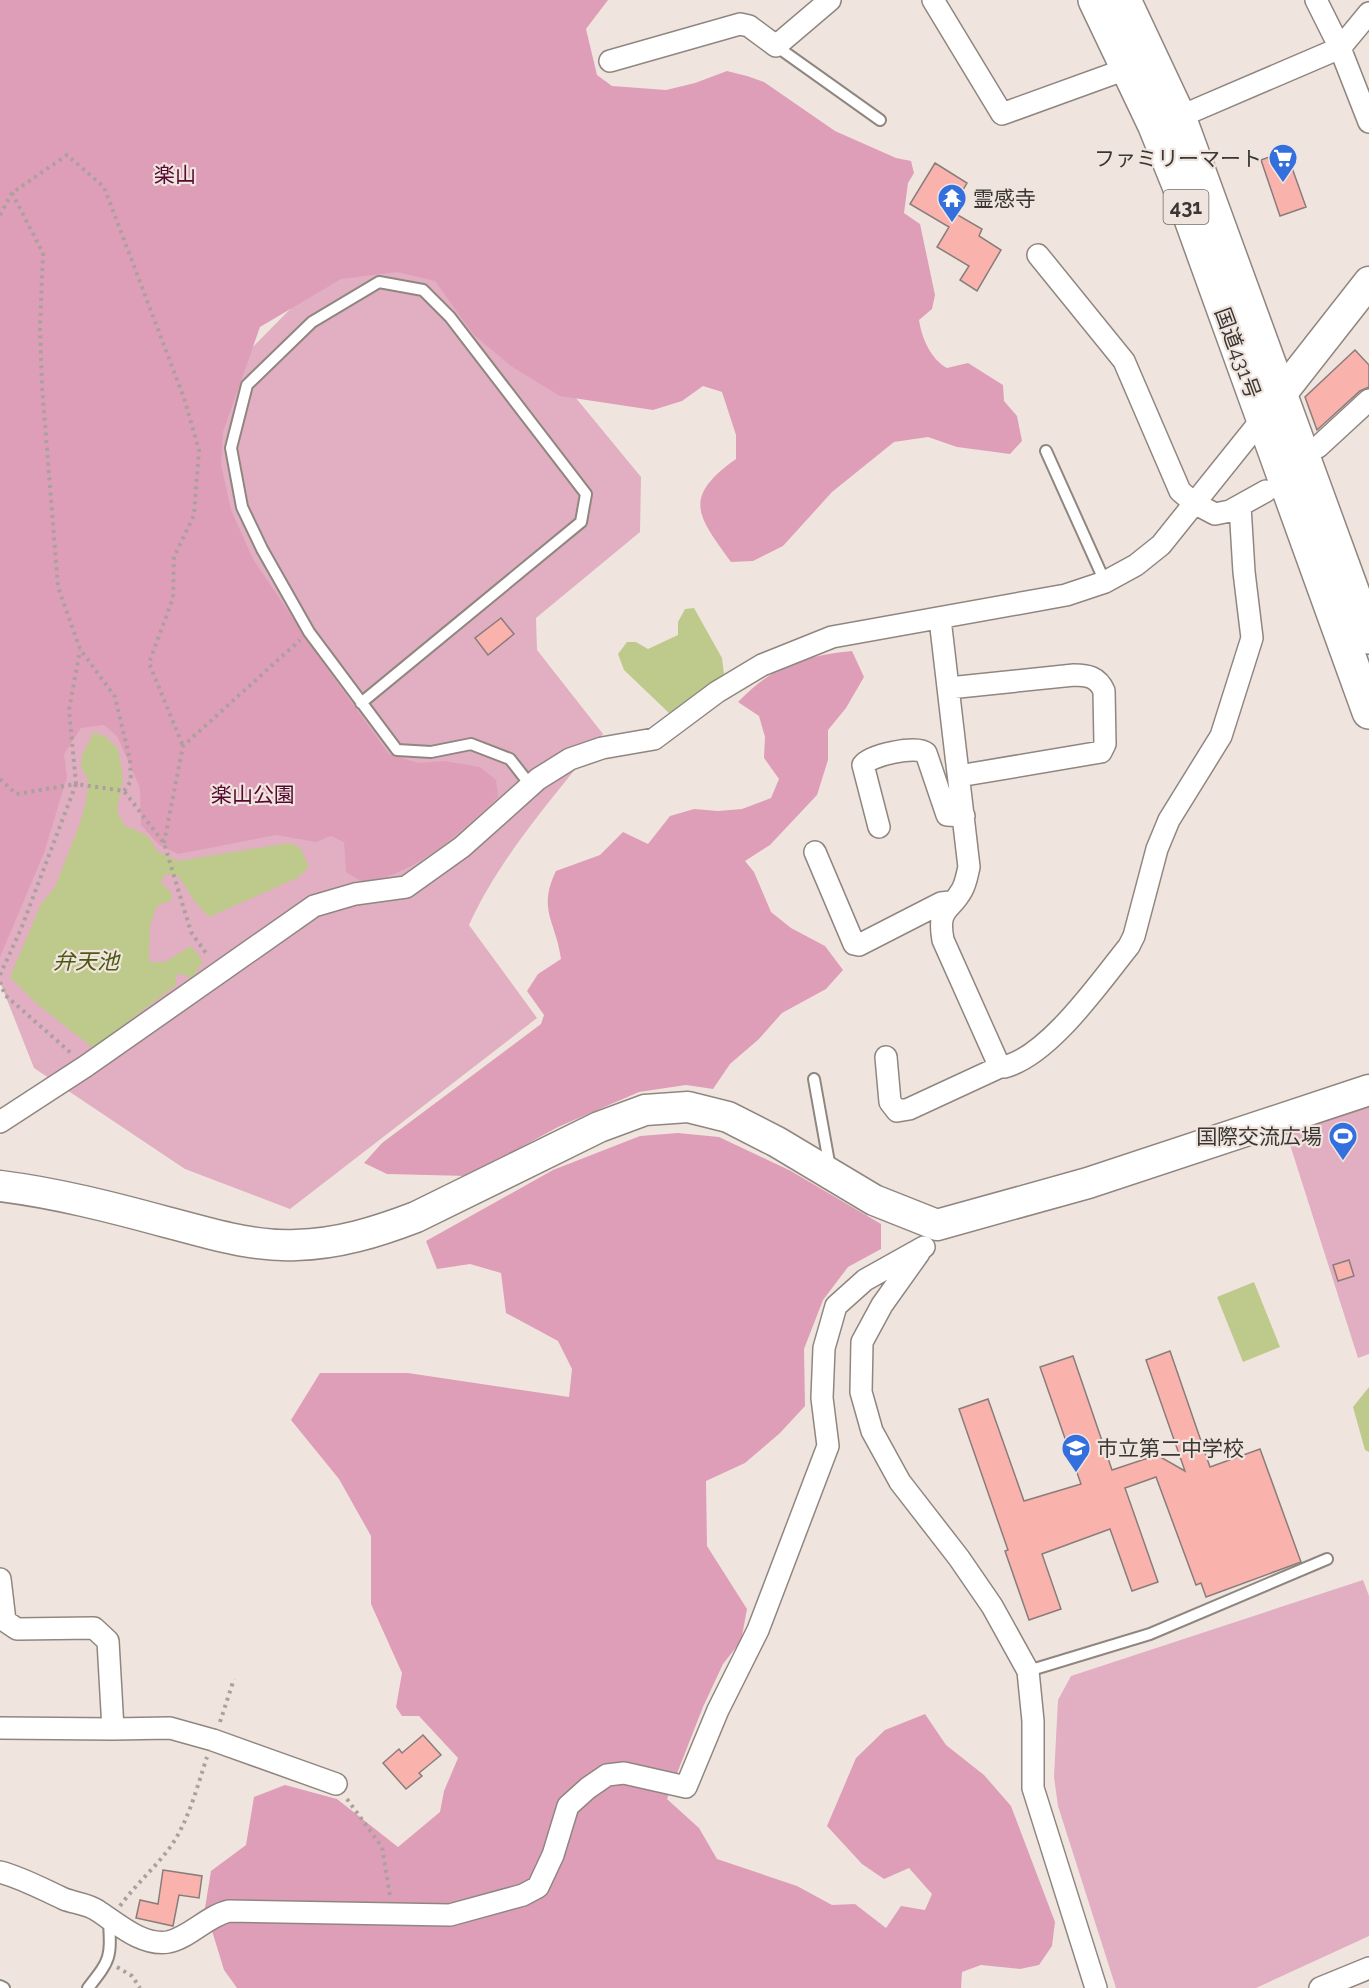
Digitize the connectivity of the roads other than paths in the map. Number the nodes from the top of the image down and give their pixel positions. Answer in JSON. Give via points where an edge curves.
{"nodes":[{"id":1,"x":830,"y":0,"type":"edge"},
{"id":2,"x":933,"y":0,"type":"edge"},
{"id":3,"x":1095,"y":0,"type":"edge"},
{"id":4,"x":1124,"y":0,"type":"edge"},
{"id":5,"x":1316,"y":0,"type":"edge"},
{"id":6,"x":1369,"y":13,"type":"edge"},
{"id":7,"x":776,"y":46,"type":"junction"},
{"id":8,"x":1340,"y":48,"type":"junction"},
{"id":9,"x":610,"y":61,"type":"dead end"},
{"id":10,"x":1129,"y":68,"type":"junction"},
{"id":11,"x":1179,"y":117,"type":"junction"},
{"id":12,"x":880,"y":120,"type":"dead end"},
{"id":13,"x":1369,"y":123,"type":"edge"},
{"id":14,"x":1038,"y":255,"type":"dead end"},
{"id":15,"x":1369,"y":282,"type":"edge"},
{"id":16,"x":1369,"y":400,"type":"edge"},
{"id":17,"x":1271,"y":408,"type":"junction"},
{"id":18,"x":1318,"y":447,"type":"dead end"},
{"id":19,"x":1046,"y":451,"type":"dead end"},
{"id":20,"x":1266,"y":491,"type":"dead end"},
{"id":21,"x":1194,"y":503,"type":"junction"},
{"id":22,"x":1240,"y":506,"type":"junction"},
{"id":23,"x":1105,"y":582,"type":"junction"},
{"id":24,"x":940,"y":619,"type":"junction"},
{"id":25,"x":1369,"y":637,"type":"edge"},
{"id":26,"x":949,"y":688,"type":"junction"},
{"id":27,"x":361,"y":703,"type":"junction"},
{"id":28,"x":1369,"y":711,"type":"edge"},
{"id":29,"x":959,"y":776,"type":"junction"},
{"id":30,"x":531,"y":786,"type":"junction"},
{"id":31,"x":964,"y":816,"type":"junction"},
{"id":32,"x":879,"y":827,"type":"dead end"},
{"id":33,"x":815,"y":852,"type":"dead end"},
{"id":34,"x":950,"y":902,"type":"junction"},
{"id":35,"x":886,"y":1057,"type":"dead end"},
{"id":36,"x":1002,"y":1066,"type":"junction"},
{"id":37,"x":814,"y":1079,"type":"dead end"},
{"id":38,"x":1369,"y":1090,"type":"edge"},
{"id":39,"x":0,"y":1122,"type":"edge"},
{"id":40,"x":832,"y":1175,"type":"junction"},
{"id":41,"x":0,"y":1186,"type":"edge"},
{"id":42,"x":930,"y":1236,"type":"junction"},
{"id":43,"x":1327,"y":1559,"type":"dead end"},
{"id":44,"x":0,"y":1579,"type":"edge"},
{"id":45,"x":1028,"y":1671,"type":"junction"},
{"id":46,"x":0,"y":1728,"type":"edge"},
{"id":47,"x":113,"y":1729,"type":"junction"},
{"id":48,"x":336,"y":1784,"type":"road end"},
{"id":49,"x":0,"y":1872,"type":"edge"},
{"id":50,"x":112,"y":1917,"type":"junction"},
{"id":51,"x":1369,"y":1968,"type":"edge"},
{"id":52,"x":88,"y":1988,"type":"edge"},
{"id":53,"x":1095,"y":1988,"type":"edge"},
{"id":54,"x":1320,"y":1988,"type":"edge"}],
"edges":[{"from":1,"to":7,"type":"street"},
{"from":2,"to":10,"type":"street","via":[[1002,114]]},
{"from":3,"to":10,"type":"highway","name":"国道431号","number":"431"},
{"from":4,"to":11,"type":"highway","name":"国道431号","number":"431"},
{"from":5,"to":8,"type":"street"},
{"from":6,"to":8,"type":"street"},
{"from":7,"to":9,"type":"street","via":[[740,24]]},
{"from":7,"to":12,"type":"lane"},
{"from":8,"to":11,"type":"street"},
{"from":8,"to":13,"type":"street"},
{"from":10,"to":17,"type":"highway","name":"国道431号","number":"431"},
{"from":11,"to":17,"type":"highway","name":"国道431号","number":"431"},
{"from":14,"to":21,"type":"street","via":[[1124,361],[1180,491]]},
{"from":15,"to":17,"type":"street"},
{"from":16,"to":18,"type":"street"},
{"from":17,"to":21,"type":"street"},
{"from":17,"to":25,"type":"highway","name":"国道431号","number":"431"},
{"from":17,"to":28,"type":"highway","name":"国道431号","number":"431"},
{"from":19,"to":23,"type":"lane"},
{"from":20,"to":22,"type":"street"},
{"from":21,"to":22,"type":"street","via":[[1215,514]]},
{"from":21,"to":23,"type":"street","via":[[1161,545]]},
{"from":22,"to":36,"type":"street","via":[[1252,638],[1221,736],[1169,820],[1147,879],[1129,946],[1041,1047],[1017,1063]]},
{"from":23,"to":24,"type":"street","via":[[1065,595]]},
{"from":24,"to":26,"type":"street"},
{"from":24,"to":30,"type":"street","via":[[832,637],[762,664],[654,739],[602,747],[570,759]]},
{"from":26,"to":29,"type":"street"},
{"from":26,"to":29,"type":"street","via":[[1083,675],[1101,684],[1104,691],[1105,744],[1101,752]]},
{"from":27,"to":27,"type":"lane","via":[[581,522],[586,494],[450,316],[423,290],[380,282],[312,322],[247,385],[231,448],[242,507],[309,632]]},
{"from":27,"to":30,"type":"lane","via":[[396,750],[431,752],[471,744],[510,759]]},
{"from":29,"to":31,"type":"street"},
{"from":30,"to":39,"type":"street","via":[[462,847],[406,887],[355,894],[315,906]]},
{"from":31,"to":32,"type":"street","via":[[947,815],[926,753],[915,748],[869,759],[863,765]]},
{"from":31,"to":34,"type":"street","via":[[969,867],[962,890]]},
{"from":33,"to":34,"type":"street","via":[[854,944]]},
{"from":34,"to":36,"type":"street","via":[[942,921],[943,940]]},
{"from":35,"to":36,"type":"street","via":[[890,1102],[897,1111]]},
{"from":37,"to":40,"type":"lane"},
{"from":38,"to":42,"type":"street"},
{"from":40,"to":41,"type":"street","via":[[728,1117],[688,1107],[645,1110],[598,1127],[416,1217],[324,1243],[265,1244],[229,1239],[59,1196]]},
{"from":40,"to":42,"type":"street"},
{"from":42,"to":45,"type":"street","via":[[882,1305],[862,1342],[861,1392],[872,1431],[900,1482],[979,1587]]},
{"from":42,"to":50,"type":"street","via":[[865,1280],[836,1306],[824,1348],[822,1398],[828,1446],[758,1630],[686,1786],[624,1773],[607,1775],[568,1806],[553,1856],[538,1887],[523,1895],[450,1915],[229,1911],[170,1941],[152,1943]]},
{"from":43,"to":45,"type":"lane","via":[[1150,1634]]},
{"from":44,"to":47,"type":"street","via":[[5,1621],[18,1629],[94,1628],[108,1641]]},
{"from":45,"to":53,"type":"street","via":[[1033,1788]]},
{"from":46,"to":47,"type":"street"},
{"from":47,"to":48,"type":"street","via":[[170,1728]]},
{"from":49,"to":50,"type":"street","via":[[23,1878]]},
{"from":50,"to":52,"type":"lane","via":[[108,1964]]},
{"from":51,"to":54,"type":"street"}]}
